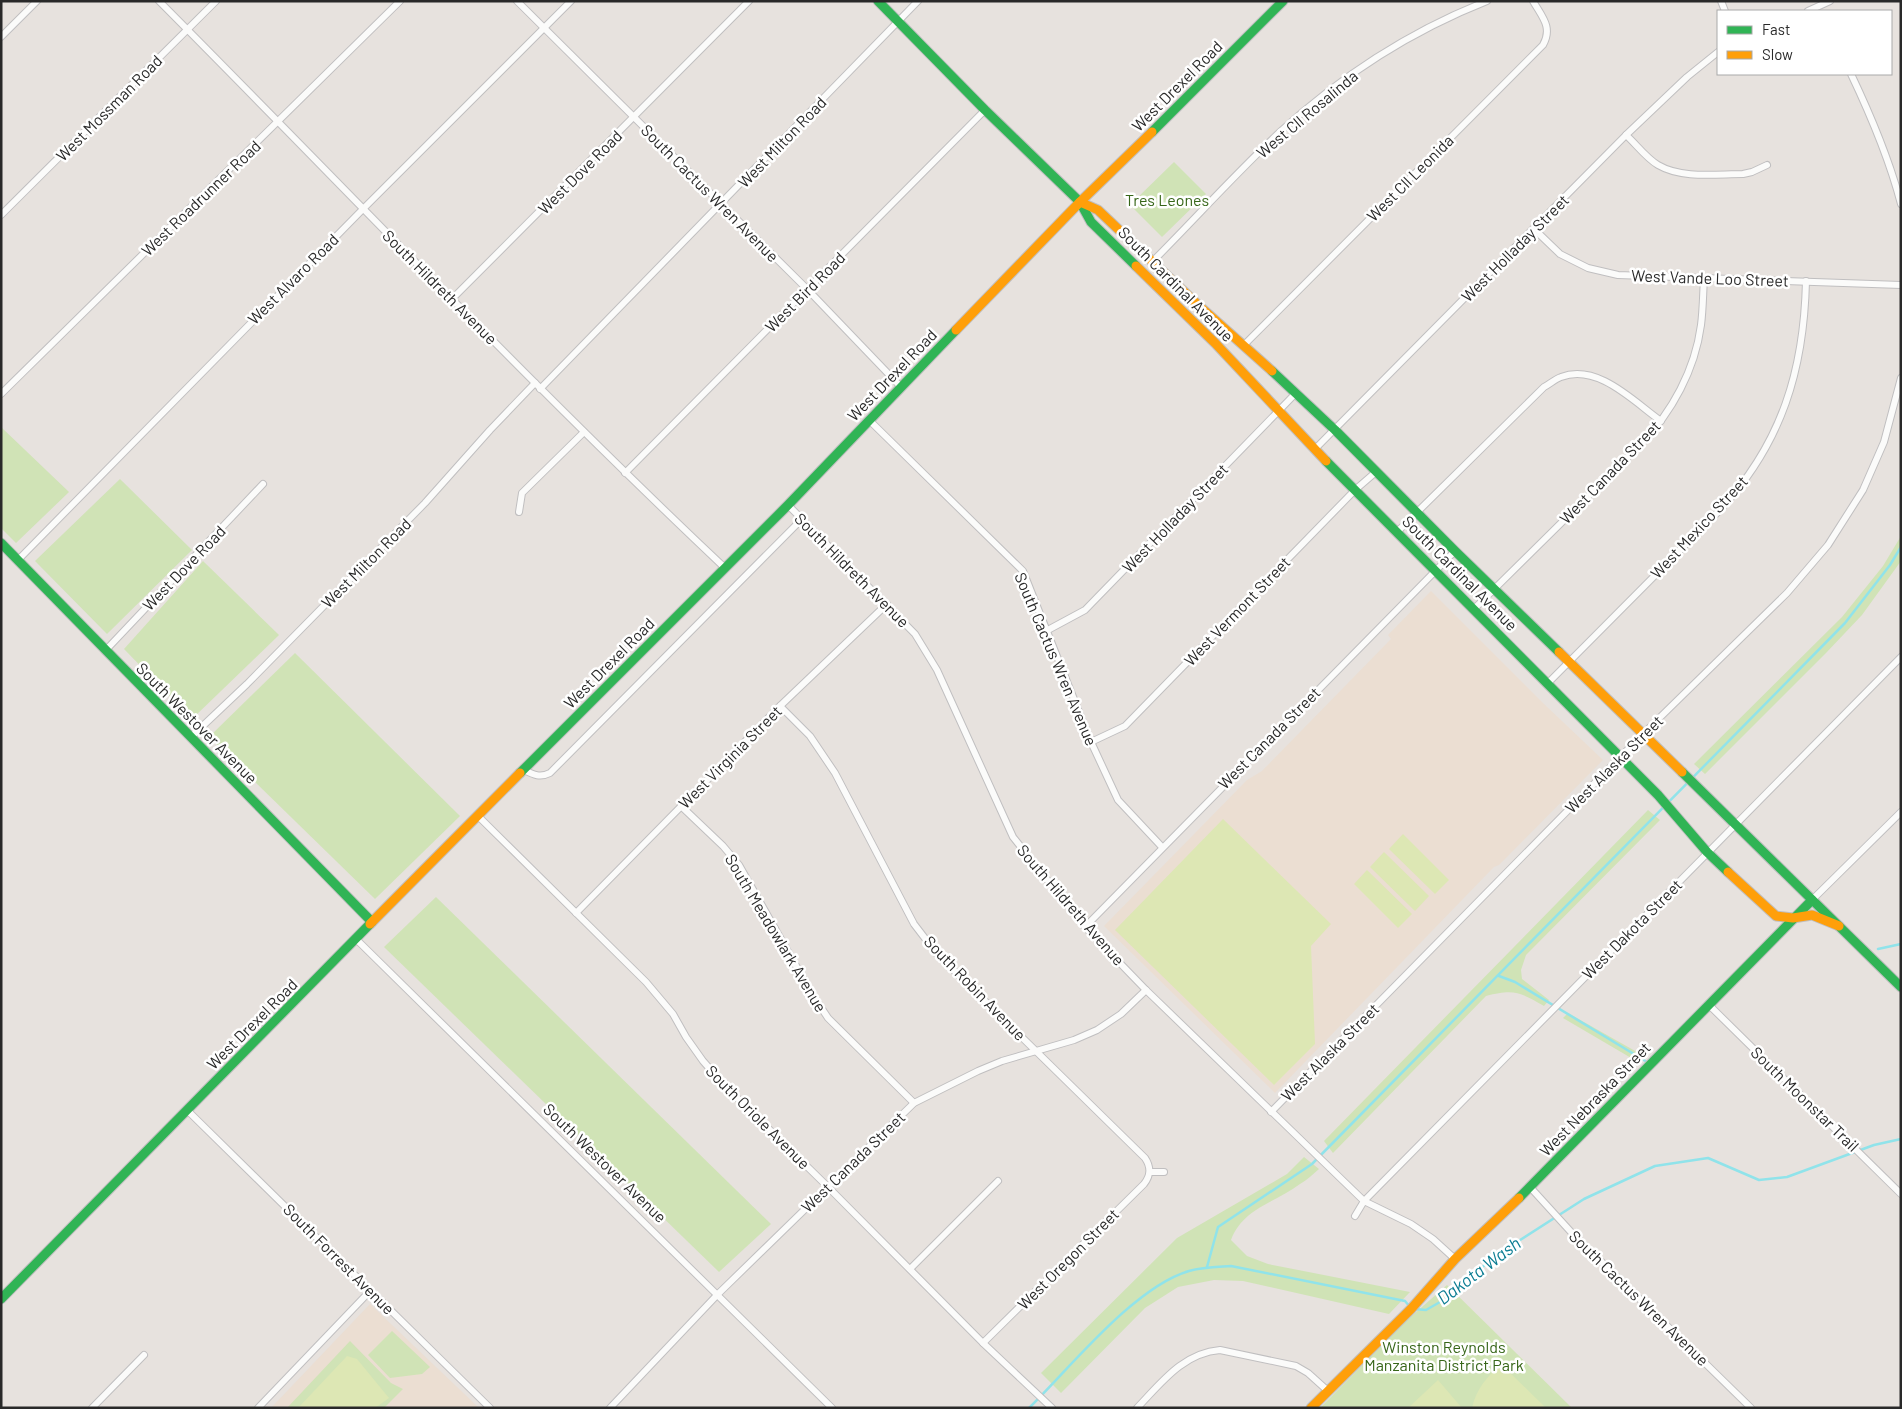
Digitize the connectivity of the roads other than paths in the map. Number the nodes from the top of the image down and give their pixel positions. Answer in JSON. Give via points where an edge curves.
{"nodes":[{"id":1,"x":37,"y":1,"type":"edge"},
{"id":2,"x":159,"y":1,"type":"edge"},
{"id":3,"x":216,"y":1,"type":"edge"},
{"id":4,"x":400,"y":1,"type":"edge"},
{"id":5,"x":517,"y":1,"type":"edge"},
{"id":6,"x":571,"y":1,"type":"edge"},
{"id":7,"x":749,"y":1,"type":"edge"},
{"id":8,"x":878,"y":1,"type":"edge"},
{"id":9,"x":918,"y":1,"type":"edge"},
{"id":10,"x":1283,"y":1,"type":"edge"},
{"id":11,"x":1487,"y":1,"type":"edge"},
{"id":12,"x":1533,"y":1,"type":"edge"},
{"id":13,"x":1830,"y":1,"type":"edge"},
{"id":14,"x":1820,"y":9,"type":"edge"},
{"id":15,"x":898,"y":21,"type":"junction"},
{"id":16,"x":544,"y":28,"type":"junction"},
{"id":17,"x":187,"y":30,"type":"junction"},
{"id":18,"x":1,"y":37,"type":"edge"},
{"id":19,"x":1717,"y":53,"type":"edge"},
{"id":20,"x":1851,"y":75,"type":"edge"},
{"id":21,"x":985,"y":110,"type":"junction"},
{"id":22,"x":634,"y":118,"type":"junction"},
{"id":23,"x":279,"y":122,"type":"junction"},
{"id":24,"x":1626,"y":135,"type":"junction"},
{"id":25,"x":1767,"y":164,"type":"dead end"},
{"id":26,"x":1080,"y":202,"type":"junction"},
{"id":27,"x":722,"y":204,"type":"junction"},
{"id":28,"x":1901,"y":204,"type":"edge"},
{"id":29,"x":363,"y":209,"type":"junction"},
{"id":30,"x":1,"y":215,"type":"edge"},
{"id":31,"x":1534,"y":229,"type":"junction"},
{"id":32,"x":1152,"y":262,"type":"junction"},
{"id":33,"x":1704,"y":278,"type":"junction"},
{"id":34,"x":1806,"y":281,"type":"junction"},
{"id":35,"x":1901,"y":285,"type":"edge"},
{"id":36,"x":808,"y":290,"type":"junction"},
{"id":37,"x":453,"y":298,"type":"junction"},
{"id":38,"x":1244,"y":345,"type":"junction"},
{"id":39,"x":1901,"y":378,"type":"edge"},
{"id":40,"x":538,"y":386,"type":"junction"},
{"id":41,"x":901,"y":387,"type":"junction"},
{"id":42,"x":1,"y":394,"type":"edge"},
{"id":43,"x":1295,"y":394,"type":"junction"},
{"id":44,"x":1279,"y":410,"type":"junction"},
{"id":45,"x":869,"y":420,"type":"junction"},
{"id":46,"x":1661,"y":421,"type":"junction"},
{"id":47,"x":1334,"y":430,"type":"junction"},
{"id":48,"x":584,"y":432,"type":"junction"},
{"id":49,"x":1315,"y":450,"type":"junction"},
{"id":50,"x":1377,"y":471,"type":"junction"},
{"id":51,"x":625,"y":473,"type":"junction"},
{"id":52,"x":263,"y":484,"type":"dead end"},
{"id":53,"x":1355,"y":490,"type":"junction"},
{"id":54,"x":788,"y":505,"type":"junction"},
{"id":55,"x":519,"y":512,"type":"dead end"},
{"id":56,"x":1417,"y":512,"type":"junction"},
{"id":57,"x":802,"y":519,"type":"junction"},
{"id":58,"x":1398,"y":532,"type":"junction"},
{"id":59,"x":1,"y":543,"type":"edge"},
{"id":60,"x":1455,"y":551,"type":"junction"},
{"id":61,"x":18,"y":560,"type":"junction"},
{"id":62,"x":725,"y":568,"type":"junction"},
{"id":63,"x":1435,"y":571,"type":"junction"},
{"id":64,"x":1494,"y":588,"type":"junction"},
{"id":65,"x":887,"y":604,"type":"junction"},
{"id":66,"x":1474,"y":608,"type":"junction"},
{"id":67,"x":1046,"y":631,"type":"junction"},
{"id":68,"x":105,"y":651,"type":"junction"},
{"id":69,"x":1901,"y":658,"type":"edge"},
{"id":70,"x":1569,"y":662,"type":"junction"},
{"id":71,"x":1548,"y":683,"type":"junction"},
{"id":72,"x":780,"y":706,"type":"junction"},
{"id":73,"x":1643,"y":734,"type":"junction"},
{"id":74,"x":190,"y":737,"type":"junction"},
{"id":75,"x":1091,"y":742,"type":"junction"},
{"id":76,"x":1621,"y":757,"type":"junction"},
{"id":77,"x":524,"y":770,"type":"junction"},
{"id":78,"x":681,"y":806,"type":"junction"},
{"id":79,"x":1901,"y":812,"type":"edge"},
{"id":80,"x":478,"y":816,"type":"junction"},
{"id":81,"x":1735,"y":824,"type":"junction"},
{"id":82,"x":1162,"y":847,"type":"junction"},
{"id":83,"x":1708,"y":852,"type":"junction"},
{"id":84,"x":1812,"y":900,"type":"junction"},
{"id":85,"x":576,"y":913,"type":"junction"},
{"id":86,"x":1793,"y":918,"type":"junction"},
{"id":87,"x":372,"y":922,"type":"junction"},
{"id":88,"x":1839,"y":926,"type":"junction"},
{"id":89,"x":1085,"y":927,"type":"junction"},
{"id":90,"x":356,"y":939,"type":"junction"},
{"id":91,"x":1901,"y":987,"type":"edge"},
{"id":92,"x":1146,"y":990,"type":"junction"},
{"id":93,"x":1708,"y":1004,"type":"junction"},
{"id":94,"x":1038,"y":1052,"type":"junction"},
{"id":95,"x":914,"y":1103,"type":"junction"},
{"id":96,"x":188,"y":1111,"type":"junction"},
{"id":97,"x":1271,"y":1112,"type":"junction"},
{"id":98,"x":1150,"y":1172,"type":"junction"},
{"id":99,"x":1164,"y":1172,"type":"dead end"},
{"id":100,"x":998,"y":1181,"type":"dead end"},
{"id":101,"x":827,"y":1186,"type":"junction"},
{"id":102,"x":1530,"y":1187,"type":"junction"},
{"id":103,"x":1901,"y":1194,"type":"edge"},
{"id":104,"x":1364,"y":1201,"type":"junction"},
{"id":105,"x":1355,"y":1216,"type":"dead end"},
{"id":106,"x":1455,"y":1260,"type":"junction"},
{"id":107,"x":910,"y":1269,"type":"junction"},
{"id":108,"x":370,"y":1291,"type":"junction"},
{"id":109,"x":718,"y":1294,"type":"junction"},
{"id":110,"x":1,"y":1299,"type":"edge"},
{"id":111,"x":983,"y":1344,"type":"junction"},
{"id":112,"x":144,"y":1355,"type":"dead end"},
{"id":113,"x":1328,"y":1391,"type":"junction"},
{"id":114,"x":92,"y":1408,"type":"edge"},
{"id":115,"x":258,"y":1408,"type":"edge"},
{"id":116,"x":490,"y":1408,"type":"edge"},
{"id":117,"x":610,"y":1408,"type":"edge"},
{"id":118,"x":832,"y":1408,"type":"edge"},
{"id":119,"x":1052,"y":1408,"type":"edge"},
{"id":120,"x":1137,"y":1408,"type":"edge"},
{"id":121,"x":1311,"y":1408,"type":"edge"},
{"id":122,"x":1751,"y":1408,"type":"edge"}],
"edges":[{"from":1,"to":18,"type":"street"},
{"from":2,"to":17,"type":"street","name":"South Hildreth Avenue"},
{"from":3,"to":17,"type":"street","name":"West Mossman Road"},
{"from":4,"to":23,"type":"street","name":"West Roadrunner Road"},
{"from":5,"to":16,"type":"street","name":"South Cactus Wren Avenue"},
{"from":6,"to":16,"type":"street","name":"West Alvaro Road"},
{"from":7,"to":22,"type":"street","name":"West Dove Road"},
{"from":8,"to":15,"type":"street","name":"South Cardinal Avenue"},
{"from":9,"to":15,"type":"street","name":"West Milton Road"},
{"from":10,"to":26,"type":"street","name":"West Drexel Road"},
{"from":11,"to":32,"type":"street","name":"West Cll Rosalinda","via":[[1425,30],[1349,76],[1280,132]]},
{"from":12,"to":38,"type":"street","name":"West Cll Leonida","via":[[1547,26],[1543,45]]},
{"from":13,"to":14,"type":"street"},
{"from":15,"to":21,"type":"street","name":"South Cardinal Avenue"},
{"from":15,"to":27,"type":"street","name":"West Milton Road"},
{"from":16,"to":22,"type":"street","name":"South Cactus Wren Avenue"},
{"from":16,"to":29,"type":"street","name":"West Alvaro Road"},
{"from":17,"to":23,"type":"street","name":"South Hildreth Avenue"},
{"from":17,"to":30,"type":"street","name":"West Mossman Road"},
{"from":19,"to":24,"type":"street","name":"West Holladay Street"},
{"from":20,"to":28,"type":"street","via":[[1877,129]]},
{"from":21,"to":26,"type":"street","name":"South Cardinal Avenue"},
{"from":21,"to":36,"type":"street","name":"West Bird Road"},
{"from":22,"to":27,"type":"street","name":"South Cactus Wren Avenue"},
{"from":22,"to":37,"type":"street","name":"West Dove Road"},
{"from":23,"to":29,"type":"street","name":"South Hildreth Avenue"},
{"from":23,"to":42,"type":"street","name":"West Roadrunner Road"},
{"from":24,"to":25,"type":"street","via":[[1656,164],[1681,173],[1743,174]]},
{"from":24,"to":31,"type":"street","name":"West Holladay Street"},
{"from":26,"to":32,"type":"street","name":"South Cardinal Avenue","via":[[1098,210]]},
{"from":26,"to":41,"type":"street","name":"West Drexel Road"},
{"from":26,"to":44,"type":"street","name":"South Cardinal Avenue","via":[[1091,222]]},
{"from":27,"to":36,"type":"street","name":"South Cactus Wren Avenue"},
{"from":27,"to":40,"type":"street","name":"West Milton Road"},
{"from":29,"to":37,"type":"street","name":"South Hildreth Avenue"},
{"from":29,"to":61,"type":"street","name":"West Alvaro Road"},
{"from":31,"to":33,"type":"street","name":"West Vande Loo Street","via":[[1560,254],[1588,268],[1618,275]]},
{"from":31,"to":47,"type":"street","name":"West Holladay Street"},
{"from":32,"to":38,"type":"street","name":"South Cardinal Avenue"},
{"from":33,"to":34,"type":"street","name":"West Vande Loo Street"},
{"from":33,"to":46,"type":"street","name":"West Canada Street","via":[[1701,326],[1691,366]]},
{"from":34,"to":35,"type":"street","name":"West Vande Loo Street"},
{"from":34,"to":70,"type":"street","name":"West Mexico Street","via":[[1805,318],[1794,380],[1781,418],[1755,466],[1720,510]]},
{"from":36,"to":41,"type":"street","name":"South Cactus Wren Avenue"},
{"from":36,"to":51,"type":"street","name":"West Bird Road"},
{"from":37,"to":40,"type":"street","name":"South Hildreth Avenue"},
{"from":38,"to":43,"type":"street","name":"South Cardinal Avenue"},
{"from":39,"to":73,"type":"street","name":"West Alaska Street","via":[[1884,442],[1863,490],[1828,545],[1787,593]]},
{"from":40,"to":48,"type":"street","name":"South Hildreth Avenue"},
{"from":40,"to":74,"type":"street","name":"West Milton Road","via":[[490,430],[425,503],[247,684]]},
{"from":41,"to":45,"type":"street","name":"West Drexel Road"},
{"from":43,"to":44,"type":"street","name":"West Holladay Street"},
{"from":43,"to":47,"type":"street","name":"South Cardinal Avenue"},
{"from":44,"to":49,"type":"street","name":"South Cardinal Avenue"},
{"from":44,"to":67,"type":"street","name":"West Holladay Street","via":[[1085,610]]},
{"from":45,"to":54,"type":"street","name":"West Drexel Road"},
{"from":45,"to":67,"type":"street","name":"South Cactus Wren Avenue","via":[[1023,571]]},
{"from":46,"to":56,"type":"street","via":[[1601,379],[1581,374],[1562,377],[1544,387]]},
{"from":46,"to":64,"type":"street","name":"West Canada Street"},
{"from":47,"to":49,"type":"street","name":"West Holladay Street"},
{"from":47,"to":50,"type":"street","name":"South Cardinal Avenue"},
{"from":48,"to":51,"type":"street","name":"South Hildreth Avenue"},
{"from":48,"to":55,"type":"street","via":[[522,493]]},
{"from":49,"to":53,"type":"street","name":"South Cardinal Avenue"},
{"from":50,"to":53,"type":"street","name":"West Vermont Street"},
{"from":50,"to":56,"type":"street","name":"South Cardinal Avenue"},
{"from":51,"to":62,"type":"street","name":"South Hildreth Avenue"},
{"from":52,"to":68,"type":"street","name":"West Dove Road"},
{"from":53,"to":58,"type":"street","name":"South Cardinal Avenue"},
{"from":53,"to":75,"type":"street","name":"West Vermont Street","via":[[1125,726]]},
{"from":54,"to":57,"type":"street","name":"South Hildreth Avenue"},
{"from":54,"to":62,"type":"street","name":"West Drexel Road"},
{"from":56,"to":58,"type":"street"},
{"from":56,"to":60,"type":"street","name":"South Cardinal Avenue"},
{"from":57,"to":65,"type":"street","name":"South Hildreth Avenue"},
{"from":57,"to":77,"type":"street","via":[[550,772],[535,776]]},
{"from":58,"to":63,"type":"street","name":"South Cardinal Avenue"},
{"from":59,"to":61,"type":"street","name":"South Westover Avenue"},
{"from":60,"to":63,"type":"street","name":"West Canada Street"},
{"from":60,"to":64,"type":"street","name":"South Cardinal Avenue"},
{"from":61,"to":68,"type":"street","name":"South Westover Avenue"},
{"from":62,"to":77,"type":"street","name":"West Drexel Road"},
{"from":63,"to":66,"type":"street","name":"South Cardinal Avenue"},
{"from":63,"to":82,"type":"street","name":"West Canada Street"},
{"from":64,"to":66,"type":"street","name":"West Canada Street"},
{"from":64,"to":70,"type":"street","name":"South Cardinal Avenue"},
{"from":65,"to":72,"type":"street","name":"West Virginia Street"},
{"from":65,"to":89,"type":"street","name":"South Hildreth Avenue","via":[[915,634],[937,670],[1013,837]]},
{"from":66,"to":71,"type":"street","name":"South Cardinal Avenue"},
{"from":67,"to":75,"type":"street","name":"South Cactus Wren Avenue"},
{"from":68,"to":74,"type":"street","name":"South Westover Avenue"},
{"from":69,"to":81,"type":"street","name":"West Dakota Street"},
{"from":70,"to":71,"type":"street","name":"West Mexico Street"},
{"from":70,"to":73,"type":"street","name":"South Cardinal Avenue"},
{"from":71,"to":76,"type":"street","name":"South Cardinal Avenue"},
{"from":72,"to":78,"type":"street","name":"West Virginia Street"},
{"from":72,"to":94,"type":"street","name":"South Robin Avenue","via":[[810,736],[835,773],[914,924],[938,954]]},
{"from":73,"to":76,"type":"street","name":"West Alaska Street"},
{"from":73,"to":81,"type":"street","name":"South Cardinal Avenue"},
{"from":74,"to":87,"type":"street","name":"South Westover Avenue"},
{"from":75,"to":82,"type":"street","name":"South Cactus Wren Avenue","via":[[1118,800]]},
{"from":76,"to":83,"type":"street","name":"South Cardinal Avenue"},
{"from":76,"to":97,"type":"street","name":"West Alaska Street"},
{"from":77,"to":80,"type":"street","name":"West Drexel Road"},
{"from":78,"to":85,"type":"street","name":"West Virginia Street"},
{"from":78,"to":95,"type":"street","name":"South Meadowlark Avenue","via":[[724,846],[738,866],[828,1018]]},
{"from":79,"to":84,"type":"street","name":"West Nebraska Street"},
{"from":80,"to":85,"type":"street","name":"South Oriole Avenue"},
{"from":80,"to":87,"type":"street","name":"West Drexel Road"},
{"from":81,"to":83,"type":"street","name":"West Dakota Street"},
{"from":81,"to":84,"type":"street","name":"South Cardinal Avenue"},
{"from":82,"to":89,"type":"street","name":"West Canada Street"},
{"from":83,"to":86,"type":"street","name":"South Cardinal Avenue","via":[[1776,916]]},
{"from":83,"to":104,"type":"street","name":"West Dakota Street"},
{"from":84,"to":86,"type":"street","name":"West Nebraska Street"},
{"from":84,"to":88,"type":"street","name":"South Cardinal Avenue"},
{"from":85,"to":101,"type":"street","name":"South Oriole Avenue","via":[[646,982],[725,1086]]},
{"from":86,"to":88,"type":"street","name":"South Cardinal Avenue","via":[[1812,915]]},
{"from":86,"to":93,"type":"street","name":"West Nebraska Street"},
{"from":87,"to":90,"type":"street","name":"West Drexel Road"},
{"from":88,"to":91,"type":"street","name":"South Cardinal Avenue"},
{"from":89,"to":92,"type":"street","name":"South Hildreth Avenue"},
{"from":90,"to":96,"type":"street","name":"West Drexel Road"},
{"from":90,"to":109,"type":"street","name":"South Westover Avenue"},
{"from":92,"to":94,"type":"street","name":"West Canada Street","via":[[1109,1022],[1074,1040]]},
{"from":92,"to":97,"type":"street","name":"South Hildreth Avenue"},
{"from":93,"to":102,"type":"street","name":"West Nebraska Street"},
{"from":93,"to":103,"type":"street","name":"South Moonstar Trail"},
{"from":94,"to":95,"type":"street","name":"West Canada Street","via":[[978,1071]]},
{"from":94,"to":98,"type":"street","name":"South Robin Avenue","via":[[1145,1158]]},
{"from":95,"to":101,"type":"street","name":"West Canada Street"},
{"from":96,"to":108,"type":"street","name":"South Forrest Avenue"},
{"from":96,"to":110,"type":"street","name":"West Drexel Road"},
{"from":97,"to":104,"type":"street","name":"South Hildreth Avenue"},
{"from":98,"to":99,"type":"street"},
{"from":98,"to":111,"type":"street","name":"West Oregon Street","via":[[1144,1184]]},
{"from":100,"to":107,"type":"street"},
{"from":101,"to":107,"type":"street","name":"South Oriole Avenue"},
{"from":101,"to":109,"type":"street","name":"West Canada Street"},
{"from":102,"to":106,"type":"street","name":"West Nebraska Street"},
{"from":102,"to":122,"type":"street","name":"South Cactus Wren Avenue","via":[[1571,1232]]},
{"from":104,"to":105,"type":"street","name":"West Dakota Street"},
{"from":104,"to":106,"type":"street","name":"South Hildreth Avenue","via":[[1411,1224]]},
{"from":106,"to":113,"type":"street","name":"West Nebraska Street","via":[[1411,1309]]},
{"from":107,"to":111,"type":"street","name":"South Oriole Avenue"},
{"from":108,"to":115,"type":"street"},
{"from":108,"to":116,"type":"street","name":"South Forrest Avenue"},
{"from":109,"to":117,"type":"street","name":"West Canada Street"},
{"from":109,"to":118,"type":"street","name":"South Westover Avenue"},
{"from":111,"to":119,"type":"street","name":"South Oriole Avenue"},
{"from":112,"to":114,"type":"street"},
{"from":113,"to":120,"type":"street","via":[[1296,1366],[1220,1350],[1208,1351],[1182,1364]]},
{"from":113,"to":121,"type":"street","name":"West Nebraska Street"}]}
